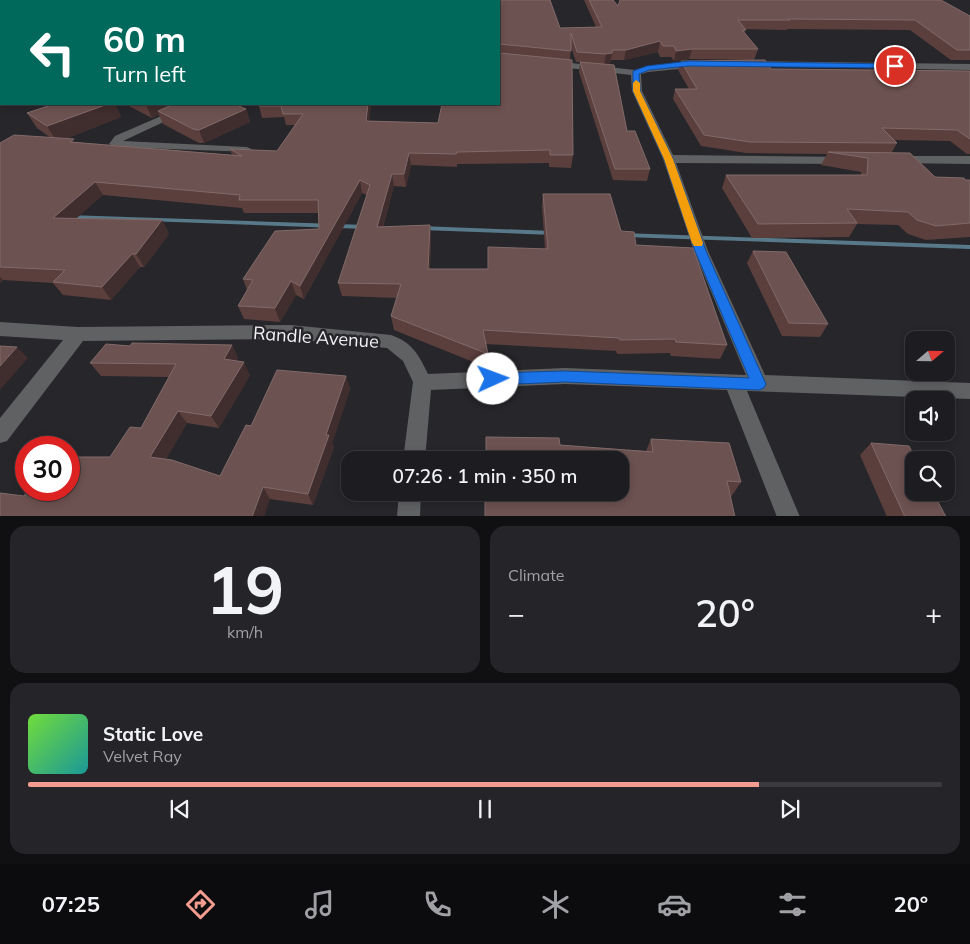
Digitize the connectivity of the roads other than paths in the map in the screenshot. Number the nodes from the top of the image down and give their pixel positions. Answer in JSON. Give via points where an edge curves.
{"nodes":[{"id":1,"x":548,"y":64,"type":"edge"},
{"id":2,"x":708,"y":64,"type":"edge"},
{"id":3,"x":737,"y":64,"type":"edge"},
{"id":4,"x":970,"y":67,"type":"edge"},
{"id":5,"x":636,"y":73,"type":"junction"},
{"id":6,"x":195,"y":105,"type":"edge"},
{"id":7,"x":248,"y":150,"type":"edge"},
{"id":8,"x":668,"y":159,"type":"junction"},
{"id":9,"x":853,"y":160,"type":"edge"},
{"id":10,"x":882,"y":160,"type":"edge"},
{"id":11,"x":970,"y":160,"type":"edge"},
{"id":12,"x":0,"y":329,"type":"edge"},
{"id":13,"x":78,"y":334,"type":"junction"},
{"id":14,"x":422,"y":382,"type":"junction"},
{"id":15,"x":734,"y":383,"type":"junction"},
{"id":16,"x":759,"y":384,"type":"junction"},
{"id":17,"x":970,"y":391,"type":"edge"},
{"id":18,"x":0,"y":434,"type":"edge"},
{"id":19,"x":415,"y":451,"type":"edge"},
{"id":20,"x":409,"y":501,"type":"edge"},
{"id":21,"x":408,"y":516,"type":"edge"},
{"id":22,"x":789,"y":516,"type":"edge"}],
"edges":[{"from":1,"to":5,"type":"street"},
{"from":2,"to":5,"type":"street","via":[[647,68]]},
{"from":3,"to":4,"type":"street"},
{"from":5,"to":8,"type":"street","via":[[637,91]]},
{"from":6,"to":7,"type":"street","via":[[119,138],[115,144]]},
{"from":8,"to":9,"type":"street"},
{"from":8,"to":16,"type":"street","via":[[701,251]]},
{"from":10,"to":11,"type":"street"},
{"from":12,"to":13,"type":"street","name":"Randle Avenue"},
{"from":13,"to":14,"type":"street","name":"Randle Avenue","via":[[292,332],[391,342],[410,356]]},
{"from":13,"to":18,"type":"street"},
{"from":14,"to":15,"type":"street","via":[[565,376]]},
{"from":14,"to":19,"type":"street"},
{"from":15,"to":16,"type":"street"},
{"from":15,"to":22,"type":"street"},
{"from":16,"to":17,"type":"street"},
{"from":20,"to":21,"type":"street"}]}
